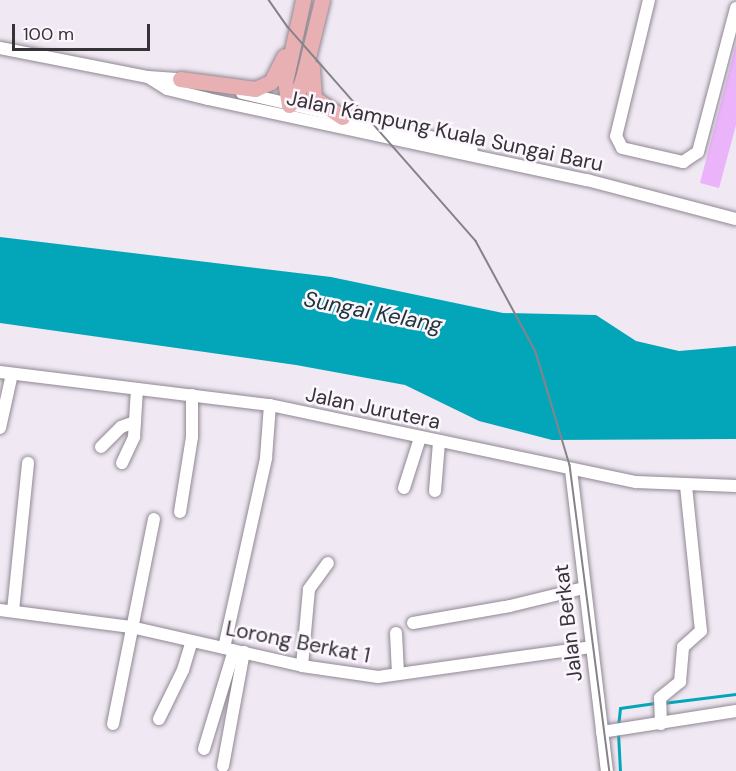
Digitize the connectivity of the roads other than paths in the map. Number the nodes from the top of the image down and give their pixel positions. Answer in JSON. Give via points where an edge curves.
{"nodes":[{"id":1,"x":303,"y":0,"type":"edge"},
{"id":2,"x":322,"y":0,"type":"edge"},
{"id":3,"x":649,"y":0,"type":"edge"},
{"id":4,"x":736,"y":9,"type":"edge"},
{"id":5,"x":318,"y":17,"type":"junction"},
{"id":6,"x":299,"y":18,"type":"junction"},
{"id":7,"x":0,"y":48,"type":"edge"},
{"id":8,"x":148,"y":77,"type":"junction"},
{"id":9,"x":180,"y":79,"type":"junction"},
{"id":10,"x":192,"y":95,"type":"junction"},
{"id":11,"x":289,"y":105,"type":"junction"},
{"id":12,"x":342,"y":117,"type":"junction"},
{"id":13,"x":380,"y":138,"type":"junction"},
{"id":14,"x":504,"y":162,"type":"junction"},
{"id":15,"x":736,"y":219,"type":"edge"},
{"id":16,"x":6,"y":373,"type":"edge"},
{"id":17,"x":137,"y":389,"type":"junction"},
{"id":18,"x":192,"y":395,"type":"junction"},
{"id":19,"x":270,"y":405,"type":"junction"},
{"id":20,"x":135,"y":422,"type":"junction"},
{"id":21,"x":0,"y":428,"type":"edge"},
{"id":22,"x":420,"y":438,"type":"junction"},
{"id":23,"x":440,"y":442,"type":"junction"},
{"id":24,"x":101,"y":447,"type":"dead end"},
{"id":25,"x":28,"y":463,"type":"dead end"},
{"id":26,"x":122,"y":463,"type":"dead end"},
{"id":27,"x":571,"y":470,"type":"junction"},
{"id":28,"x":686,"y":486,"type":"junction"},
{"id":29,"x":736,"y":486,"type":"edge"},
{"id":30,"x":404,"y":488,"type":"dead end"},
{"id":31,"x":435,"y":491,"type":"dead end"},
{"id":32,"x":180,"y":512,"type":"dead end"},
{"id":33,"x":154,"y":519,"type":"dead end"},
{"id":34,"x":328,"y":563,"type":"dead end"},
{"id":35,"x":584,"y":588,"type":"junction"},
{"id":36,"x":6,"y":611,"type":"edge"},
{"id":37,"x":414,"y":623,"type":"dead end"},
{"id":38,"x":131,"y":627,"type":"junction"},
{"id":39,"x":396,"y":633,"type":"dead end"},
{"id":40,"x":192,"y":641,"type":"junction"},
{"id":41,"x":591,"y":647,"type":"junction"},
{"id":42,"x":234,"y":650,"type":"junction"},
{"id":43,"x":302,"y":666,"type":"junction"},
{"id":44,"x":398,"y":674,"type":"junction"},
{"id":45,"x":736,"y":711,"type":"edge"},
{"id":46,"x":159,"y":719,"type":"dead end"},
{"id":47,"x":112,"y":724,"type":"dead end"},
{"id":48,"x":661,"y":724,"type":"junction"},
{"id":49,"x":606,"y":732,"type":"junction"},
{"id":50,"x":204,"y":749,"type":"dead end"},
{"id":51,"x":223,"y":766,"type":"dead end"},
{"id":52,"x":606,"y":771,"type":"edge"}],
"edges":[{"from":1,"to":6,"type":"main road"},
{"from":2,"to":5,"type":"main road"},
{"from":3,"to":4,"type":"street","via":[[616,136],[622,148],[683,162],[698,152]]},
{"from":5,"to":11,"type":"main road","via":[[303,78]]},
{"from":5,"to":12,"type":"main road","via":[[311,90],[325,108]]},
{"from":6,"to":9,"type":"main road","via":[[278,72],[264,87]]},
{"from":6,"to":11,"type":"main road","via":[[285,82]]},
{"from":7,"to":8,"type":"street","name":"Jalan Kampung Kuala Sungai Baru"},
{"from":8,"to":9,"type":"street","name":"Jalan Kampung Kuala Sungai Baru"},
{"from":8,"to":10,"type":"street","name":"Jalan Kampung Kuala Sungai Baru"},
{"from":9,"to":11,"type":"street","name":"Jalan Kampung Kuala Sungai Baru"},
{"from":10,"to":11,"type":"street","via":[[264,107]]},
{"from":10,"to":13,"type":"street","name":"Jalan Kampung Kuala Sungai Baru"},
{"from":11,"to":12,"type":"street","name":"Jalan Kampung Kuala Sungai Baru"},
{"from":11,"to":13,"type":"street","via":[[309,117],[362,129]]},
{"from":12,"to":14,"type":"street","name":"Jalan Kampung Kuala Sungai Baru","via":[[424,135]]},
{"from":13,"to":14,"type":"street","name":"Jalan Kampung Kuala Sungai Baru"},
{"from":14,"to":15,"type":"street","name":"Jalan Kampung Kuala Sungai Baru"},
{"from":16,"to":17,"type":"street","name":"Jalan Jurutera"},
{"from":16,"to":21,"type":"street"},
{"from":17,"to":18,"type":"street","name":"Jalan Jurutera"},
{"from":17,"to":20,"type":"street"},
{"from":18,"to":19,"type":"street","name":"Jalan Jurutera"},
{"from":18,"to":32,"type":"street","via":[[192,437]]},
{"from":19,"to":22,"type":"street","name":"Jalan Jurutera"},
{"from":19,"to":42,"type":"street","via":[[266,458]]},
{"from":20,"to":24,"type":"street","via":[[112,434]]},
{"from":20,"to":26,"type":"street","via":[[132,444]]},
{"from":22,"to":23,"type":"street","name":"Jalan Jurutera"},
{"from":22,"to":30,"type":"street"},
{"from":23,"to":27,"type":"street","name":"Jalan Jurutera"},
{"from":23,"to":31,"type":"street"},
{"from":25,"to":36,"type":"street"},
{"from":27,"to":28,"type":"street","name":"Jalan Jurutera"},
{"from":27,"to":35,"type":"street","name":"Jalan Berkat"},
{"from":28,"to":29,"type":"street","name":"Jalan Jurutera"},
{"from":28,"to":48,"type":"street","via":[[701,631],[683,647],[680,682],[660,704]]},
{"from":33,"to":38,"type":"street"},
{"from":34,"to":43,"type":"street","via":[[309,589]]},
{"from":35,"to":37,"type":"street"},
{"from":35,"to":41,"type":"street","name":"Jalan Berkat"},
{"from":36,"to":38,"type":"street","name":"Lorong Berkat 1"},
{"from":38,"to":40,"type":"street","name":"Lorong Berkat 1"},
{"from":38,"to":47,"type":"street"},
{"from":39,"to":44,"type":"street"},
{"from":40,"to":42,"type":"street","name":"Lorong Berkat 1"},
{"from":40,"to":46,"type":"street","via":[[183,670]]},
{"from":41,"to":44,"type":"street","name":"Lorong Berkat 1"},
{"from":41,"to":49,"type":"street","name":"Jalan Berkat"},
{"from":42,"to":43,"type":"street","name":"Lorong Berkat 1"},
{"from":42,"to":50,"type":"street"},
{"from":42,"to":51,"type":"street"},
{"from":43,"to":44,"type":"street","name":"Lorong Berkat 1","via":[[378,677]]},
{"from":45,"to":48,"type":"street"},
{"from":48,"to":49,"type":"street"},
{"from":49,"to":52,"type":"street","name":"Jalan Berkat"}]}
